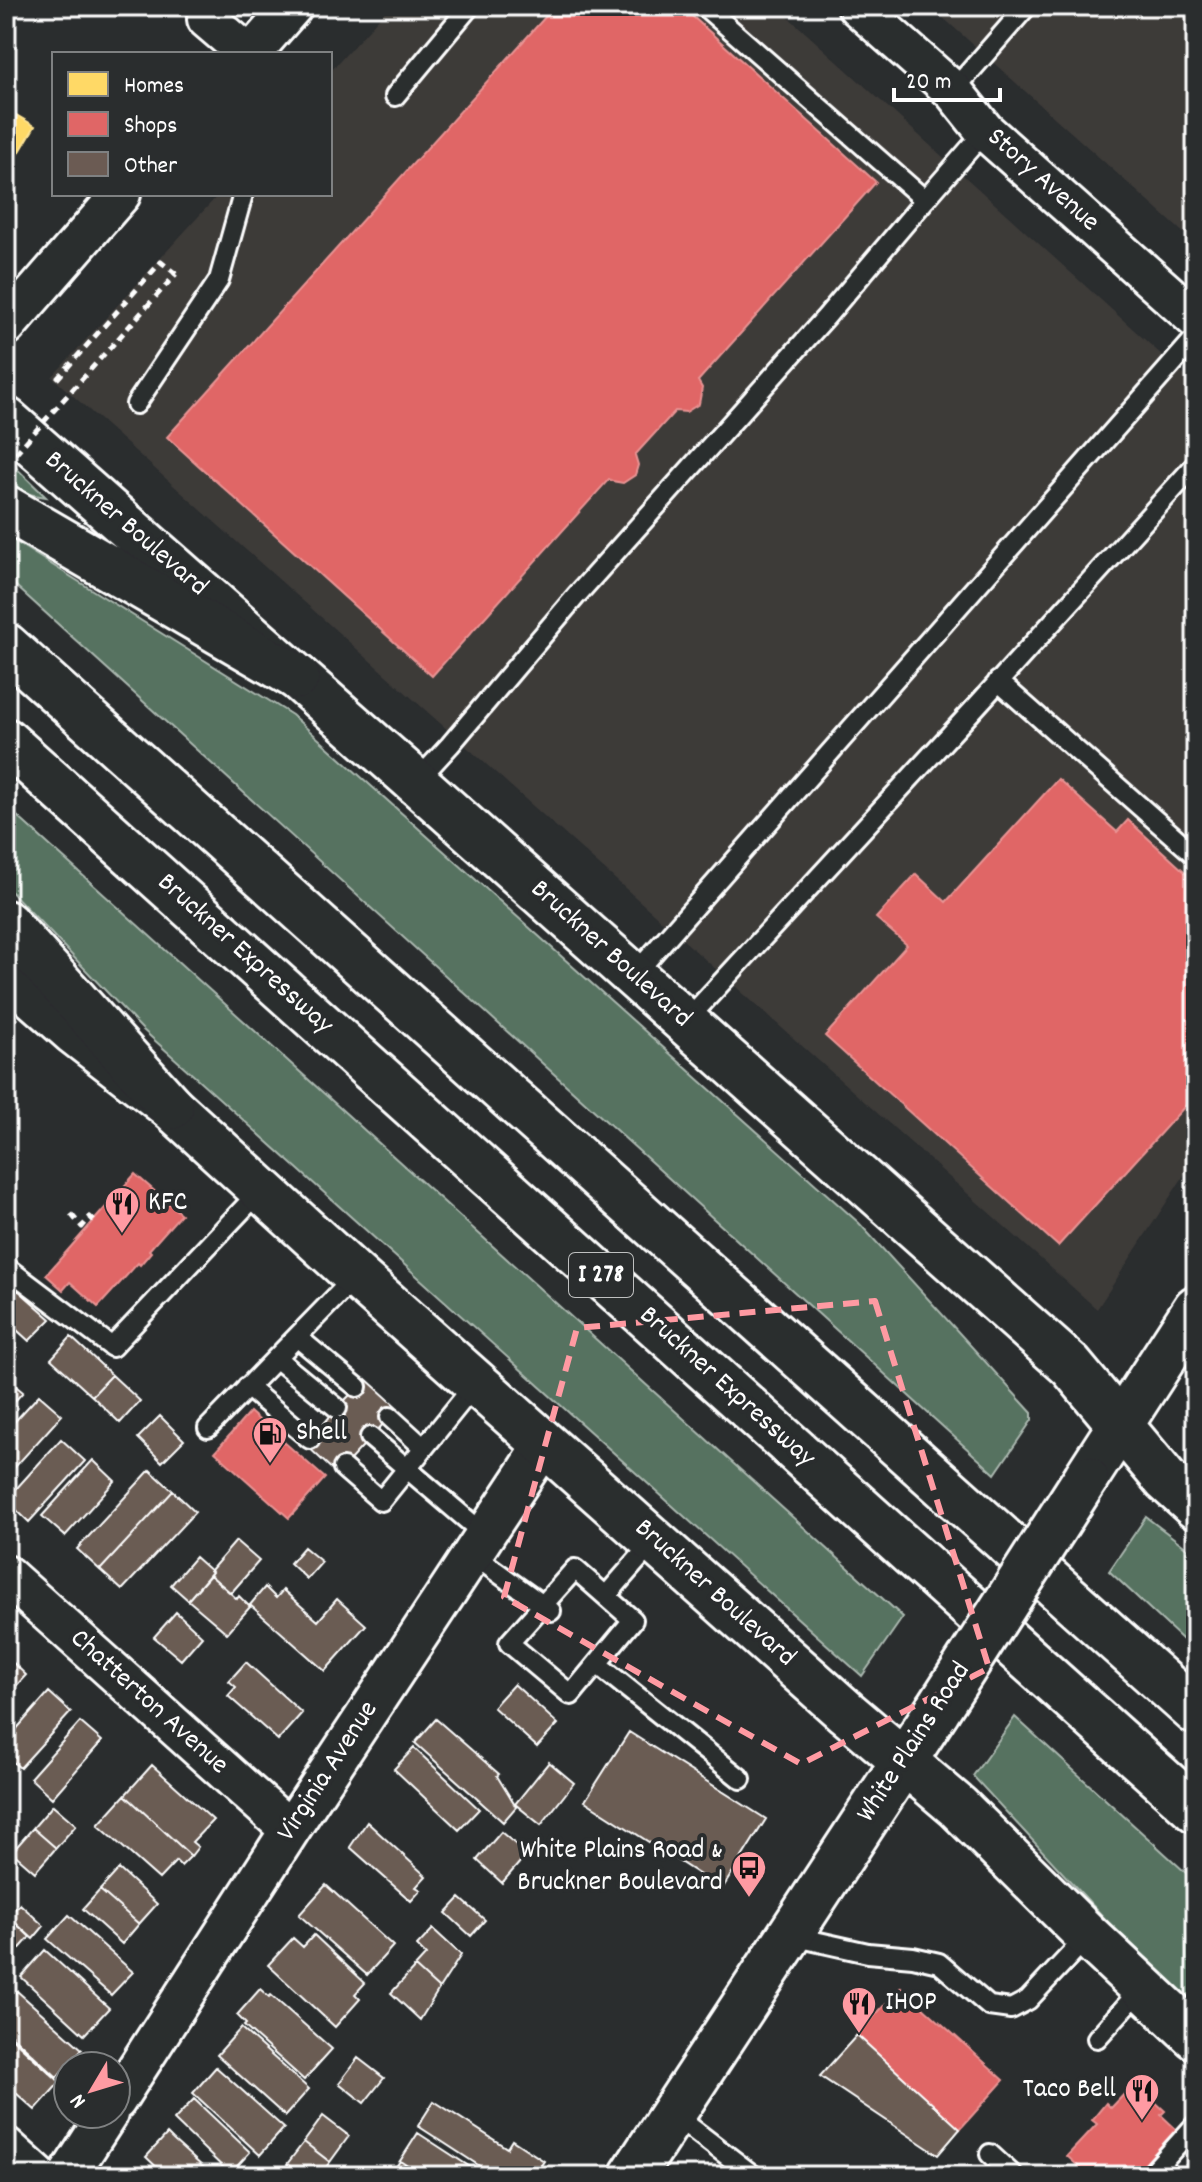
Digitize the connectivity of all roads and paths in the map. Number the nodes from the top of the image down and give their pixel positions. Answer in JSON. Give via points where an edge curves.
{"nodes":[{"id":1,"x":293,"y":6,"type":"edge"},
{"id":2,"x":470,"y":6,"type":"edge"},
{"id":3,"x":704,"y":6,"type":"edge"},
{"id":4,"x":857,"y":6,"type":"edge"},
{"id":5,"x":1027,"y":6,"type":"edge"},
{"id":6,"x":207,"y":19,"type":"dead end"},
{"id":7,"x":247,"y":52,"type":"edge"},
{"id":8,"x":251,"y":52,"type":"edge"},
{"id":9,"x":953,"y":91,"type":"junction"},
{"id":10,"x":395,"y":96,"type":"dead end"},
{"id":11,"x":985,"y":131,"type":"junction"},
{"id":12,"x":119,"y":196,"type":"edge"},
{"id":13,"x":242,"y":196,"type":"edge"},
{"id":14,"x":925,"y":200,"type":"junction"},
{"id":15,"x":1196,"y":319,"type":"edge"},
{"id":16,"x":6,"y":326,"type":"edge"},
{"id":17,"x":1196,"y":337,"type":"edge"},
{"id":18,"x":57,"y":379,"type":"dead end"},
{"id":19,"x":136,"y":404,"type":"dead end"},
{"id":20,"x":6,"y":420,"type":"edge"},
{"id":21,"x":6,"y":464,"type":"edge"},
{"id":22,"x":1196,"y":464,"type":"edge"},
{"id":23,"x":6,"y":508,"type":"edge"},
{"id":24,"x":6,"y":646,"type":"edge"},
{"id":25,"x":297,"y":677,"type":"junction"},
{"id":26,"x":998,"y":681,"type":"junction"},
{"id":27,"x":6,"y":741,"type":"edge"},
{"id":28,"x":416,"y":782,"type":"junction"},
{"id":29,"x":1196,"y":856,"type":"edge"},
{"id":30,"x":6,"y":923,"type":"edge"},
{"id":31,"x":7,"y":974,"type":"edge"},
{"id":32,"x":634,"y":975,"type":"junction"},
{"id":33,"x":685,"y":1022,"type":"junction"},
{"id":34,"x":171,"y":1107,"type":"junction"},
{"id":35,"x":262,"y":1189,"type":"junction"},
{"id":36,"x":71,"y":1214,"type":"dead end"},
{"id":37,"x":94,"y":1221,"type":"dead end"},
{"id":38,"x":6,"y":1267,"type":"edge"},
{"id":39,"x":356,"y":1276,"type":"junction"},
{"id":40,"x":1196,"y":1308,"type":"edge"},
{"id":41,"x":297,"y":1337,"type":"junction"},
{"id":42,"x":276,"y":1358,"type":"junction"},
{"id":43,"x":477,"y":1382,"type":"junction"},
{"id":44,"x":247,"y":1387,"type":"junction"},
{"id":45,"x":357,"y":1387,"type":"dead end"},
{"id":46,"x":337,"y":1408,"type":"dead end"},
{"id":47,"x":390,"y":1417,"type":"dead end"},
{"id":48,"x":1121,"y":1426,"type":"junction"},
{"id":49,"x":208,"y":1428,"type":"dead end"},
{"id":50,"x":370,"y":1437,"type":"dead end"},
{"id":51,"x":310,"y":1439,"type":"dead end"},
{"id":52,"x":545,"y":1444,"type":"junction"},
{"id":53,"x":424,"y":1448,"type":"junction"},
{"id":54,"x":343,"y":1468,"type":"dead end"},
{"id":55,"x":408,"y":1469,"type":"junction"},
{"id":56,"x":1196,"y":1507,"type":"edge"},
{"id":57,"x":654,"y":1541,"type":"junction"},
{"id":58,"x":479,"y":1545,"type":"junction"},
{"id":59,"x":6,"y":1575,"type":"edge"},
{"id":60,"x":606,"y":1596,"type":"junction"},
{"id":61,"x":548,"y":1609,"type":"junction"},
{"id":62,"x":596,"y":1654,"type":"junction"},
{"id":63,"x":1196,"y":1712,"type":"edge"},
{"id":64,"x":904,"y":1761,"type":"junction"},
{"id":65,"x":741,"y":1779,"type":"dead end"},
{"id":66,"x":1196,"y":1810,"type":"edge"},
{"id":67,"x":290,"y":1830,"type":"junction"},
{"id":68,"x":789,"y":1936,"type":"junction"},
{"id":69,"x":1088,"y":1936,"type":"junction"},
{"id":70,"x":1143,"y":1987,"type":"junction"},
{"id":71,"x":1196,"y":2037,"type":"edge"},
{"id":72,"x":1097,"y":2038,"type":"dead end"},
{"id":73,"x":132,"y":2076,"type":"edge"},
{"id":74,"x":673,"y":2114,"type":"junction"},
{"id":75,"x":1196,"y":2124,"type":"edge"},
{"id":76,"x":98,"y":2130,"type":"edge"},
{"id":77,"x":6,"y":2147,"type":"edge"},
{"id":78,"x":990,"y":2154,"type":"dead end"},
{"id":79,"x":1153,"y":2171,"type":"edge"},
{"id":80,"x":38,"y":2176,"type":"edge"},
{"id":81,"x":68,"y":2176,"type":"edge"},
{"id":82,"x":632,"y":2176,"type":"edge"},
{"id":83,"x":754,"y":2176,"type":"edge"},
{"id":84,"x":1014,"y":2176,"type":"edge"}],
"edges":[{"from":1,"to":8,"type":"street"},
{"from":2,"to":10,"type":"lane"},
{"from":3,"to":14,"type":"lane"},
{"from":4,"to":9,"type":"street","name":"Story Avenue"},
{"from":5,"to":9,"type":"lane"},
{"from":6,"to":7,"type":"street"},
{"from":9,"to":11,"type":"street","name":"Story Avenue"},
{"from":11,"to":14,"type":"lane"},
{"from":11,"to":15,"type":"street","name":"Story Avenue"},
{"from":12,"to":16,"type":"street"},
{"from":13,"to":19,"type":"lane","via":[[219,280]]},
{"from":14,"to":28,"type":"lane"},
{"from":17,"to":32,"type":"lane"},
{"from":18,"to":21,"type":"path","bridge":true,"via":[[161,262],[176,274]]},
{"from":20,"to":25,"type":"main road","name":"Bruckner Boulevard"},
{"from":22,"to":26,"type":"lane"},
{"from":23,"to":25,"type":"main road"},
{"from":24,"to":63,"type":"main road","number":"I 278"},
{"from":25,"to":28,"type":"main road","name":"Bruckner Boulevard"},
{"from":26,"to":29,"type":"lane"},
{"from":26,"to":33,"type":"lane"},
{"from":27,"to":66,"type":"main road","name":"Bruckner Expressway","number":"I 278"},
{"from":28,"to":32,"type":"main road","name":"Bruckner Boulevard"},
{"from":30,"to":34,"type":"main road"},
{"from":31,"to":34,"type":"main road","name":"Bruckner Boulevard"},
{"from":32,"to":33,"type":"main road","name":"Bruckner Boulevard"},
{"from":33,"to":48,"type":"main road","name":"Bruckner Boulevard","via":[[1071,1366]]},
{"from":34,"to":35,"type":"main road","name":"Bruckner Boulevard"},
{"from":35,"to":38,"type":"lane","via":[[112,1347]]},
{"from":35,"to":39,"type":"main road","name":"Bruckner Boulevard"},
{"from":36,"to":37,"type":"path","via":[[82,1227],[90,1217]]},
{"from":39,"to":41,"type":"lane"},
{"from":39,"to":43,"type":"main road","name":"Bruckner Boulevard"},
{"from":40,"to":48,"type":"main road","name":"White Plains Road"},
{"from":41,"to":42,"type":"lane"},
{"from":41,"to":45,"type":"lane"},
{"from":42,"to":44,"type":"lane"},
{"from":42,"to":46,"type":"lane"},
{"from":43,"to":52,"type":"main road","name":"Bruckner Boulevard"},
{"from":43,"to":53,"type":"lane"},
{"from":44,"to":49,"type":"lane"},
{"from":44,"to":51,"type":"lane"},
{"from":47,"to":53,"type":"lane"},
{"from":48,"to":56,"type":"main road","name":"Bruckner Boulevard"},
{"from":48,"to":64,"type":"main road","name":"White Plains Road","bridge":true},
{"from":50,"to":55,"type":"lane"},
{"from":52,"to":57,"type":"main road","name":"Bruckner Boulevard"},
{"from":52,"to":58,"type":"street","name":"Virginia Avenue"},
{"from":53,"to":55,"type":"lane"},
{"from":54,"to":55,"type":"lane","via":[[381,1501]]},
{"from":55,"to":58,"type":"lane"},
{"from":57,"to":60,"type":"lane"},
{"from":57,"to":64,"type":"main road","name":"Bruckner Boulevard"},
{"from":58,"to":61,"type":"lane"},
{"from":58,"to":67,"type":"street","name":"Virginia Avenue"},
{"from":59,"to":67,"type":"street","name":"Chatterton Avenue"},
{"from":60,"to":61,"type":"lane","via":[[575,1569]]},
{"from":60,"to":62,"type":"lane","via":[[633,1620]]},
{"from":61,"to":62,"type":"lane","via":[[509,1643],[571,1695]]},
{"from":62,"to":65,"type":"lane"},
{"from":64,"to":68,"type":"main road","name":"White Plains Road"},
{"from":64,"to":69,"type":"main road","name":"Bruckner Boulevard"},
{"from":67,"to":73,"type":"street","name":"Virginia Avenue"},
{"from":68,"to":69,"type":"lane","via":[[939,1963],[989,2006],[1011,2009],[1028,2000]]},
{"from":68,"to":74,"type":"main road","name":"White Plains Road"},
{"from":69,"to":70,"type":"main road","name":"Bruckner Boulevard"},
{"from":70,"to":71,"type":"main road","name":"Bruckner Boulevard"},
{"from":70,"to":72,"type":"lane"},
{"from":74,"to":82,"type":"main road","name":"White Plains Road"},
{"from":74,"to":83,"type":"lane"},
{"from":75,"to":79,"type":"lane"},
{"from":76,"to":81,"type":"street"},
{"from":77,"to":80,"type":"street"},
{"from":78,"to":84,"type":"lane"}]}
